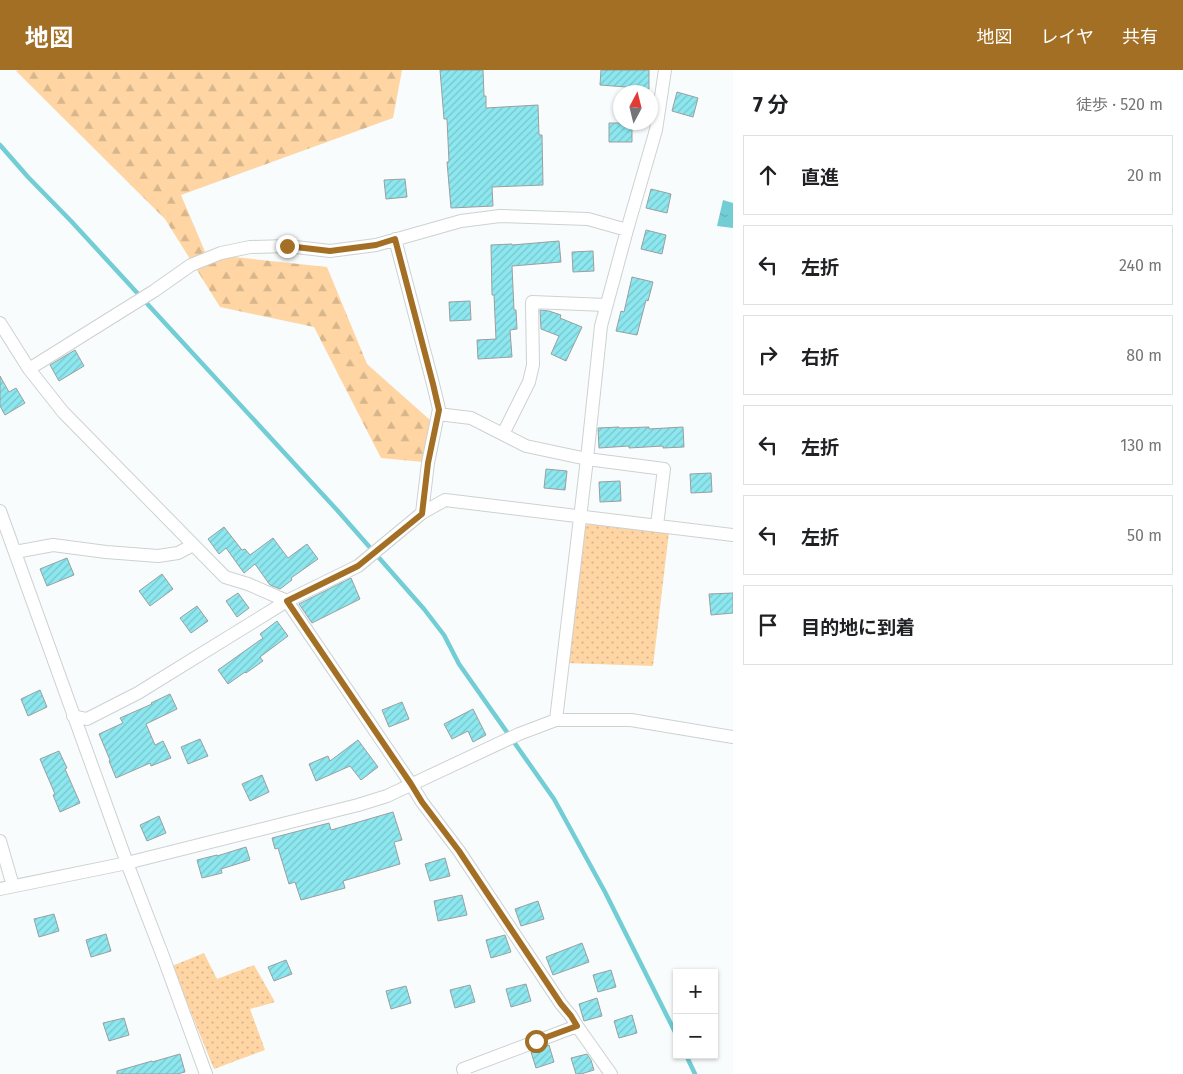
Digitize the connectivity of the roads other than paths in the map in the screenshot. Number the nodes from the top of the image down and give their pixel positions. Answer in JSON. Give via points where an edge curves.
{"nodes":[{"id":1,"x":664,"y":70,"type":"edge"},
{"id":2,"x":627,"y":230,"type":"junction"},
{"id":3,"x":395,"y":239,"type":"junction"},
{"id":4,"x":606,"y":306,"type":"junction"},
{"id":5,"x":0,"y":322,"type":"edge"},
{"id":6,"x":29,"y":369,"type":"junction"},
{"id":7,"x":438,"y":414,"type":"junction"},
{"id":8,"x":503,"y":434,"type":"junction"},
{"id":9,"x":587,"y":459,"type":"junction"},
{"id":10,"x":0,"y":511,"type":"edge"},
{"id":11,"x":422,"y":514,"type":"junction"},
{"id":12,"x":580,"y":517,"type":"junction"},
{"id":13,"x":657,"y":526,"type":"junction"},
{"id":14,"x":733,"y":535,"type":"edge"},
{"id":15,"x":193,"y":545,"type":"junction"},
{"id":16,"x":15,"y":552,"type":"junction"},
{"id":17,"x":287,"y":601,"type":"junction"},
{"id":18,"x":73,"y":716,"type":"junction"},
{"id":19,"x":556,"y":720,"type":"junction"},
{"id":20,"x":733,"y":737,"type":"edge"},
{"id":21,"x":411,"y":784,"type":"junction"},
{"id":22,"x":0,"y":841,"type":"edge"},
{"id":23,"x":127,"y":863,"type":"junction"},
{"id":24,"x":13,"y":886,"type":"junction"},
{"id":25,"x":0,"y":889,"type":"edge"},
{"id":26,"x":577,"y":1026,"type":"junction"},
{"id":27,"x":206,"y":1074,"type":"edge"},
{"id":28,"x":465,"y":1074,"type":"edge"},
{"id":29,"x":610,"y":1074,"type":"edge"}],
"edges":[{"from":1,"to":2,"type":"street","via":[[656,130]]},
{"from":2,"to":3,"type":"street","via":[[588,219],[500,216],[461,221]]},
{"from":2,"to":4,"type":"street"},
{"from":3,"to":6,"type":"street","via":[[330,251],[287,246],[250,247],[221,254],[191,265]]},
{"from":3,"to":7,"type":"street"},
{"from":4,"to":8,"type":"street","via":[[532,302],[533,364],[529,382]]},
{"from":4,"to":9,"type":"street","via":[[600,333]]},
{"from":5,"to":6,"type":"street"},
{"from":6,"to":15,"type":"street","via":[[63,412]]},
{"from":7,"to":8,"type":"street","via":[[470,418]]},
{"from":7,"to":11,"type":"street"},
{"from":8,"to":9,"type":"street","via":[[526,446]]},
{"from":9,"to":12,"type":"street"},
{"from":9,"to":13,"type":"street","via":[[664,469]]},
{"from":10,"to":16,"type":"street"},
{"from":11,"to":12,"type":"street","via":[[444,500]]},
{"from":11,"to":17,"type":"street","via":[[358,566]]},
{"from":12,"to":13,"type":"street"},
{"from":12,"to":19,"type":"street"},
{"from":13,"to":14,"type":"street"},
{"from":15,"to":16,"type":"street","via":[[178,553],[158,556],[53,545]]},
{"from":15,"to":17,"type":"street","via":[[225,577]]},
{"from":16,"to":18,"type":"street"},
{"from":17,"to":18,"type":"street","via":[[138,693],[87,719]]},
{"from":17,"to":21,"type":"street"},
{"from":18,"to":23,"type":"street"},
{"from":19,"to":20,"type":"street","via":[[631,720]]},
{"from":19,"to":21,"type":"street"},
{"from":21,"to":23,"type":"street","via":[[358,805]]},
{"from":21,"to":26,"type":"street"},
{"from":22,"to":24,"type":"street"},
{"from":23,"to":24,"type":"street"},
{"from":23,"to":27,"type":"street"},
{"from":24,"to":25,"type":"street"},
{"from":26,"to":28,"type":"street","via":[[463,1070]]},
{"from":26,"to":29,"type":"street"}]}
